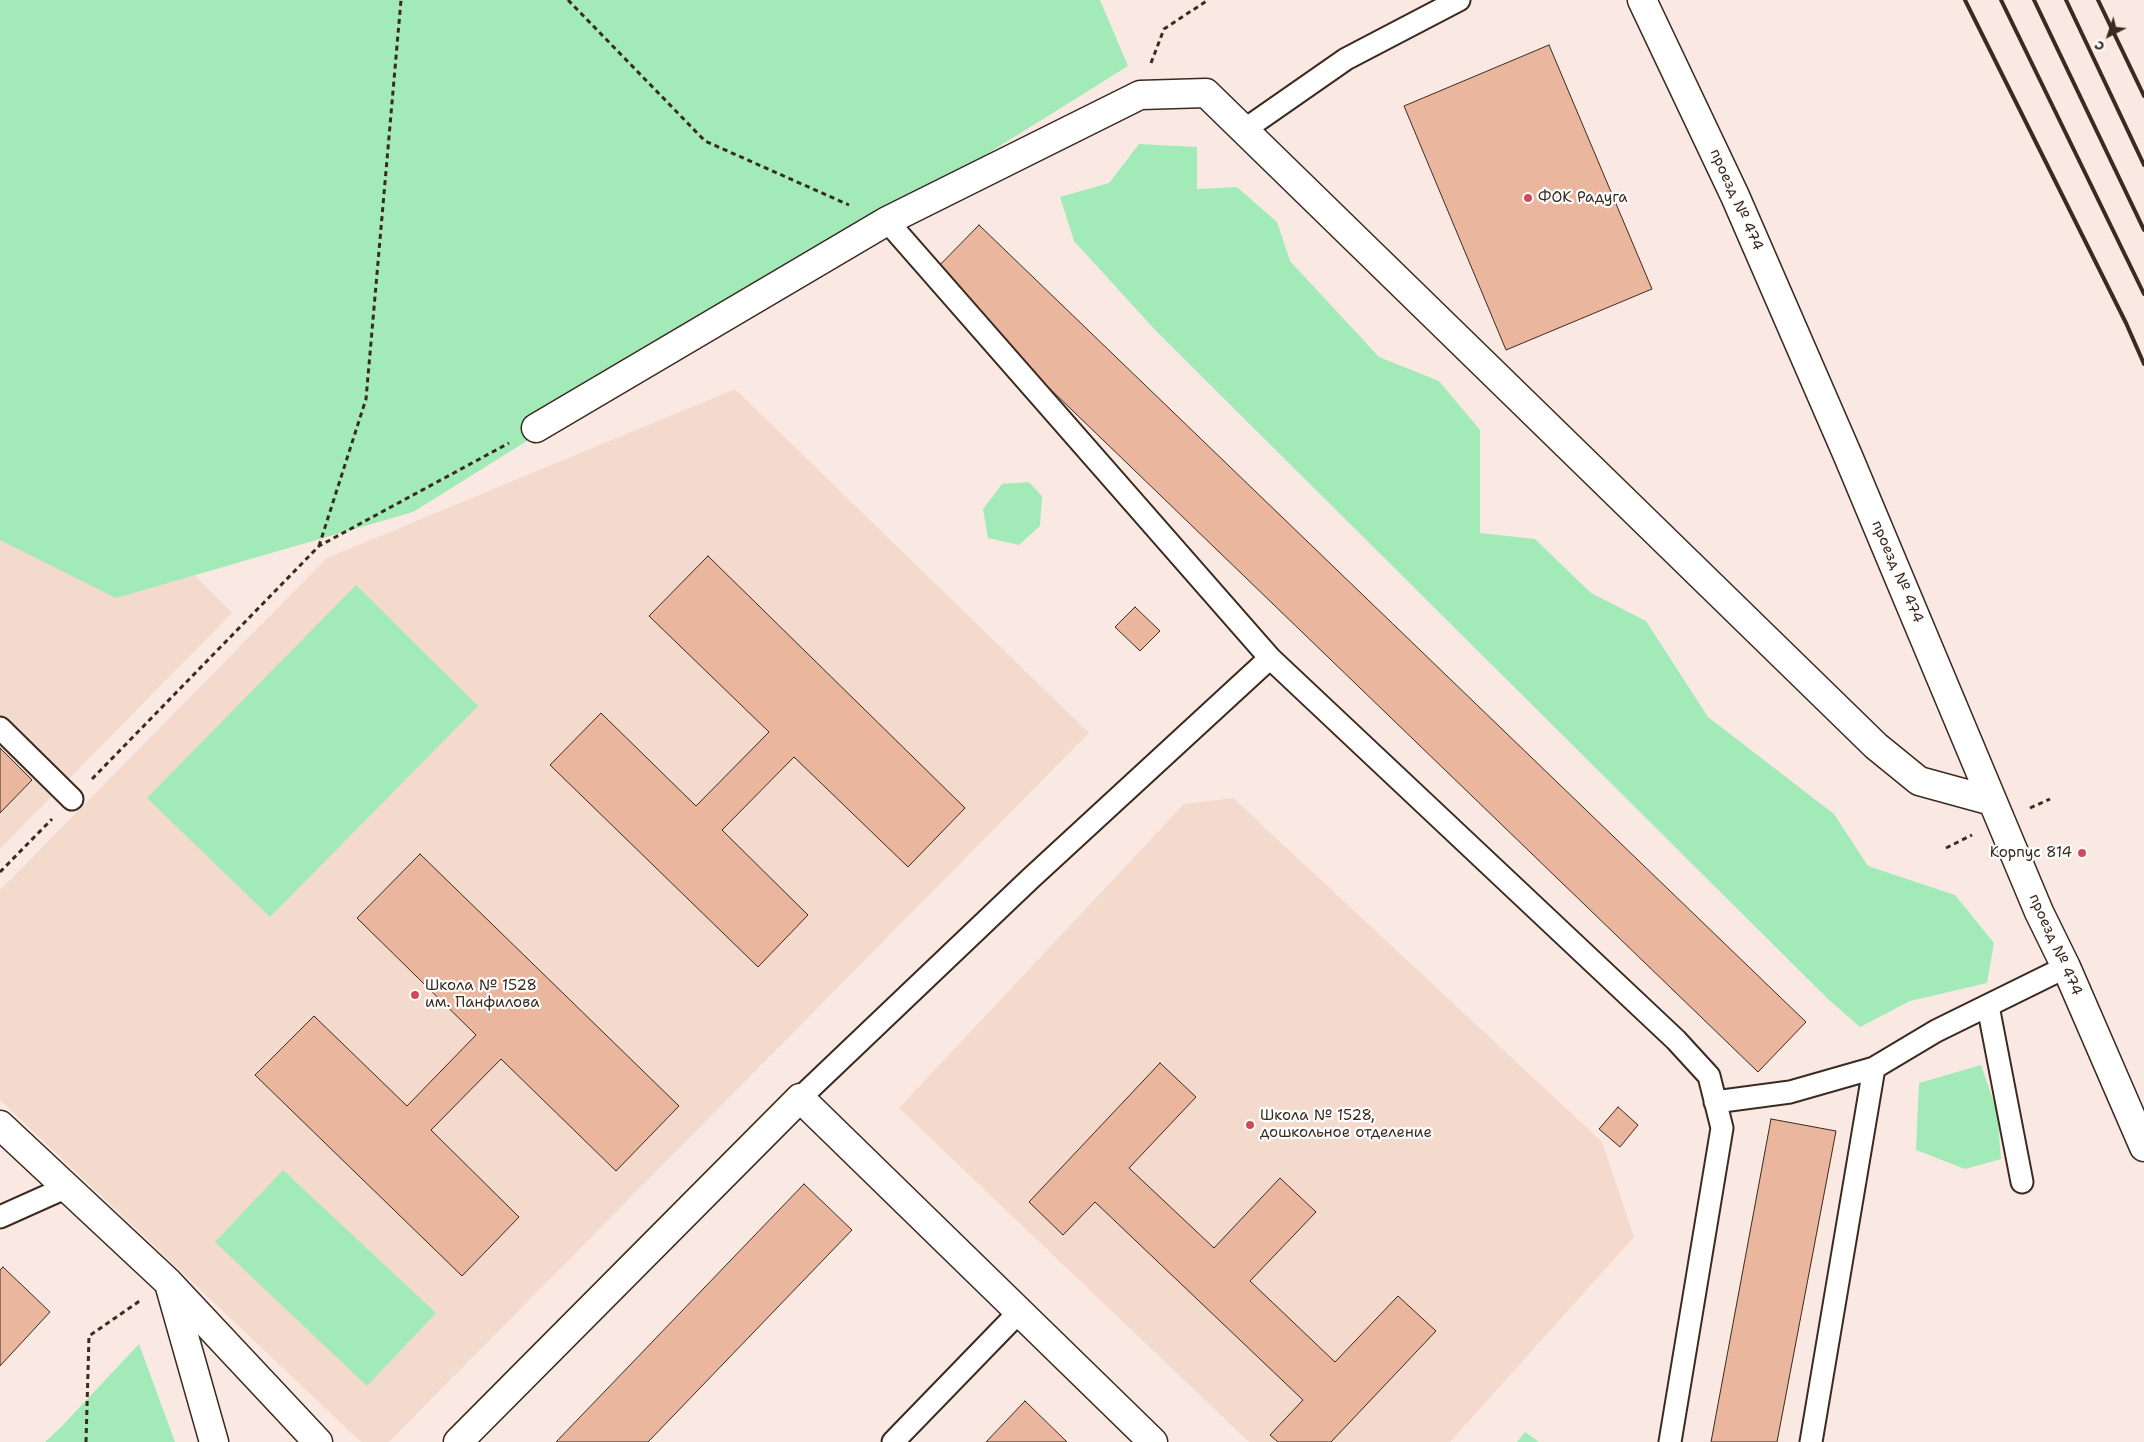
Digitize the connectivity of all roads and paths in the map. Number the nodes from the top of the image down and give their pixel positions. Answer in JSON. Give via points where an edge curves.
{"nodes":[{"id":1,"x":401,"y":0,"type":"edge"},
{"id":2,"x":568,"y":0,"type":"edge"},
{"id":3,"x":1208,"y":0,"type":"edge"},
{"id":4,"x":1459,"y":0,"type":"edge"},
{"id":5,"x":1642,"y":0,"type":"edge"},
{"id":6,"x":1140,"y":95,"type":"junction"},
{"id":7,"x":1244,"y":130,"type":"junction"},
{"id":8,"x":887,"y":221,"type":"junction"},
{"id":9,"x":536,"y":428,"type":"joint"},
{"id":10,"x":319,"y":546,"type":"junction"},
{"id":11,"x":1270,"y":658,"type":"junction"},
{"id":12,"x":0,"y":728,"type":"edge"},
{"id":13,"x":72,"y":799,"type":"junction"},
{"id":14,"x":1992,"y":800,"type":"junction"},
{"id":15,"x":0,"y":872,"type":"edge"},
{"id":16,"x":2066,"y":968,"type":"junction"},
{"id":17,"x":1988,"y":1006,"type":"junction"},
{"id":18,"x":1874,"y":1068,"type":"junction"},
{"id":19,"x":800,"y":1098,"type":"junction"},
{"id":20,"x":1715,"y":1102,"type":"junction"},
{"id":21,"x":0,"y":1125,"type":"edge"},
{"id":22,"x":2144,"y":1147,"type":"edge"},
{"id":23,"x":2022,"y":1182,"type":"dead end"},
{"id":24,"x":67,"y":1187,"type":"junction"},
{"id":25,"x":0,"y":1217,"type":"edge"},
{"id":26,"x":168,"y":1282,"type":"junction"},
{"id":27,"x":1020,"y":1311,"type":"junction"},
{"id":28,"x":86,"y":1442,"type":"edge"},
{"id":29,"x":214,"y":1442,"type":"edge"},
{"id":30,"x":318,"y":1442,"type":"edge"},
{"id":31,"x":458,"y":1442,"type":"edge"},
{"id":32,"x":893,"y":1442,"type":"edge"},
{"id":33,"x":1153,"y":1442,"type":"edge"},
{"id":34,"x":1670,"y":1442,"type":"edge"},
{"id":35,"x":1811,"y":1442,"type":"edge"}],
"edges":[{"from":1,"to":10,"type":"path","via":[[366,399]]},
{"from":2,"to":8,"type":"path","via":[[705,141]]},
{"from":3,"to":6,"type":"path","via":[[1164,28]]},
{"from":4,"to":7,"type":"lane","via":[[1346,59]]},
{"from":5,"to":14,"type":"street","name":"проезд № 474","via":[[1743,214]]},
{"from":6,"to":7,"type":"street","via":[[1206,93]]},
{"from":6,"to":8,"type":"street"},
{"from":7,"to":14,"type":"street","via":[[1876,746],[1919,781]]},
{"from":8,"to":9,"type":"street"},
{"from":8,"to":11,"type":"lane"},
{"from":9,"to":10,"type":"path"},
{"from":10,"to":13,"type":"path"},
{"from":11,"to":19,"type":"lane","via":[[1030,879]]},
{"from":11,"to":20,"type":"lane","via":[[1676,1040],[1709,1076]]},
{"from":12,"to":13,"type":"lane"},
{"from":13,"to":15,"type":"path"},
{"from":14,"to":16,"type":"street","name":"проезд № 474"},
{"from":16,"to":17,"type":"lane"},
{"from":16,"to":22,"type":"street","name":"проезд № 474"},
{"from":17,"to":18,"type":"lane","via":[[1936,1031]]},
{"from":17,"to":23,"type":"lane"},
{"from":18,"to":20,"type":"lane","via":[[1790,1092]]},
{"from":18,"to":35,"type":"lane"},
{"from":19,"to":27,"type":"street"},
{"from":19,"to":31,"type":"street"},
{"from":20,"to":34,"type":"lane","via":[[1722,1128]]},
{"from":21,"to":24,"type":"street"},
{"from":24,"to":25,"type":"lane"},
{"from":24,"to":26,"type":"street"},
{"from":26,"to":28,"type":"path","via":[[89,1336]]},
{"from":26,"to":29,"type":"street"},
{"from":26,"to":30,"type":"street"},
{"from":27,"to":32,"type":"lane"},
{"from":27,"to":33,"type":"street"}]}
